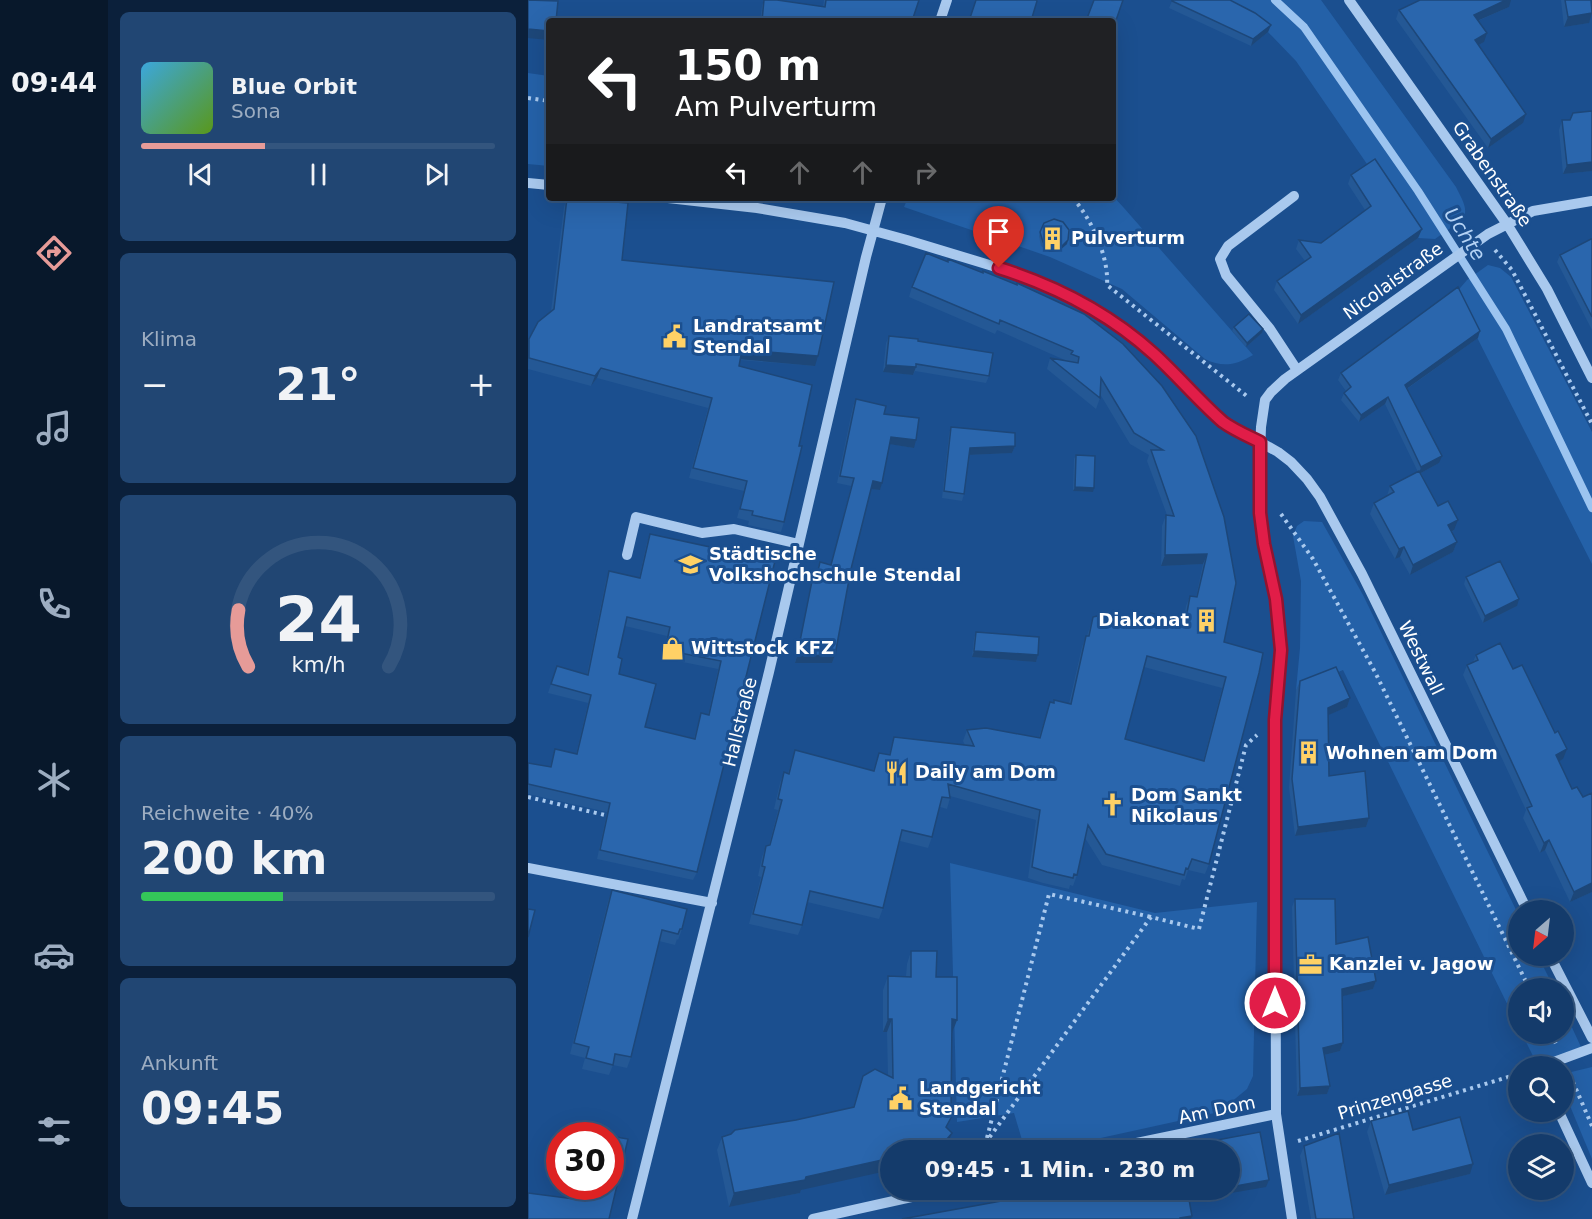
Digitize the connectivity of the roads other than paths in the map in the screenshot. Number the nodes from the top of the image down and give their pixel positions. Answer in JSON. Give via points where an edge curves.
{"nodes":[{"id":1,"x":947,"y":0,"type":"edge"},
{"id":2,"x":1350,"y":0,"type":"edge"},
{"id":3,"x":941,"y":18,"type":"edge"},
{"id":4,"x":528,"y":183,"type":"edge"},
{"id":5,"x":546,"y":185,"type":"edge"},
{"id":6,"x":1294,"y":196,"type":"dead end"},
{"id":7,"x":695,"y":201,"type":"edge"},
{"id":8,"x":881,"y":201,"type":"edge"},
{"id":9,"x":1592,"y":201,"type":"edge"},
{"id":10,"x":1508,"y":224,"type":"junction"},
{"id":11,"x":872,"y":231,"type":"junction"},
{"id":12,"x":1297,"y":370,"type":"junction"},
{"id":13,"x":1592,"y":378,"type":"edge"},
{"id":14,"x":1260,"y":442,"type":"junction"},
{"id":15,"x":799,"y":544,"type":"junction"},
{"id":16,"x":627,"y":555,"type":"dead end"},
{"id":17,"x":528,"y":868,"type":"edge"},
{"id":18,"x":1522,"y":900,"type":"edge"},
{"id":19,"x":712,"y":903,"type":"junction"},
{"id":20,"x":1555,"y":966,"type":"edge"},
{"id":21,"x":1592,"y":1038,"type":"edge"},
{"id":22,"x":1592,"y":1048,"type":"edge"},
{"id":23,"x":1571,"y":1056,"type":"edge"},
{"id":24,"x":1275,"y":1114,"type":"junction"},
{"id":25,"x":1564,"y":1122,"type":"edge"},
{"id":26,"x":1151,"y":1140,"type":"edge"},
{"id":27,"x":1592,"y":1183,"type":"edge"},
{"id":28,"x":898,"y":1200,"type":"edge"},
{"id":29,"x":632,"y":1219,"type":"edge"},
{"id":30,"x":813,"y":1219,"type":"edge"},
{"id":31,"x":1292,"y":1219,"type":"edge"}],
"edges":[{"from":1,"to":3,"type":"street"},
{"from":2,"to":10,"type":"street","name":"Grabenstraße"},
{"from":4,"to":5,"type":"street"},
{"from":6,"to":12,"type":"street","via":[[1228,246],[1220,260],[1226,275]]},
{"from":7,"to":11,"type":"street","name":"Westwall","via":[[757,208]]},
{"from":8,"to":11,"type":"street","name":"Hallstraße"},
{"from":9,"to":10,"type":"street","name":"Nicolaistraße","via":[[1533,211]]},
{"from":10,"to":12,"type":"street","name":"Nicolaistraße","via":[[1438,268]]},
{"from":10,"to":13,"type":"street","name":"Grabenstraße"},
{"from":11,"to":14,"type":"street","name":"Westwall","via":[[1019,274],[1094,309],[1154,354],[1224,422]]},
{"from":11,"to":15,"type":"street","name":"Hallstraße"},
{"from":12,"to":14,"type":"street","name":"Nicolaistraße","via":[[1265,400]]},
{"from":14,"to":18,"type":"street","name":"Westwall","via":[[1290,462],[1320,497],[1362,574]]},
{"from":14,"to":24,"type":"street","name":"Am Dom","via":[[1260,513],[1281,650],[1275,720]]},
{"from":15,"to":16,"type":"street","via":[[734,529],[702,533],[636,517]]},
{"from":15,"to":19,"type":"street","name":"Hallstraße"},
{"from":17,"to":19,"type":"street"},
{"from":19,"to":29,"type":"street","name":"Hallstraße"},
{"from":20,"to":21,"type":"street"},
{"from":22,"to":23,"type":"street"},
{"from":24,"to":26,"type":"street","name":"Am Dom"},
{"from":24,"to":31,"type":"street"},
{"from":25,"to":27,"type":"street"},
{"from":28,"to":30,"type":"street"}]}
